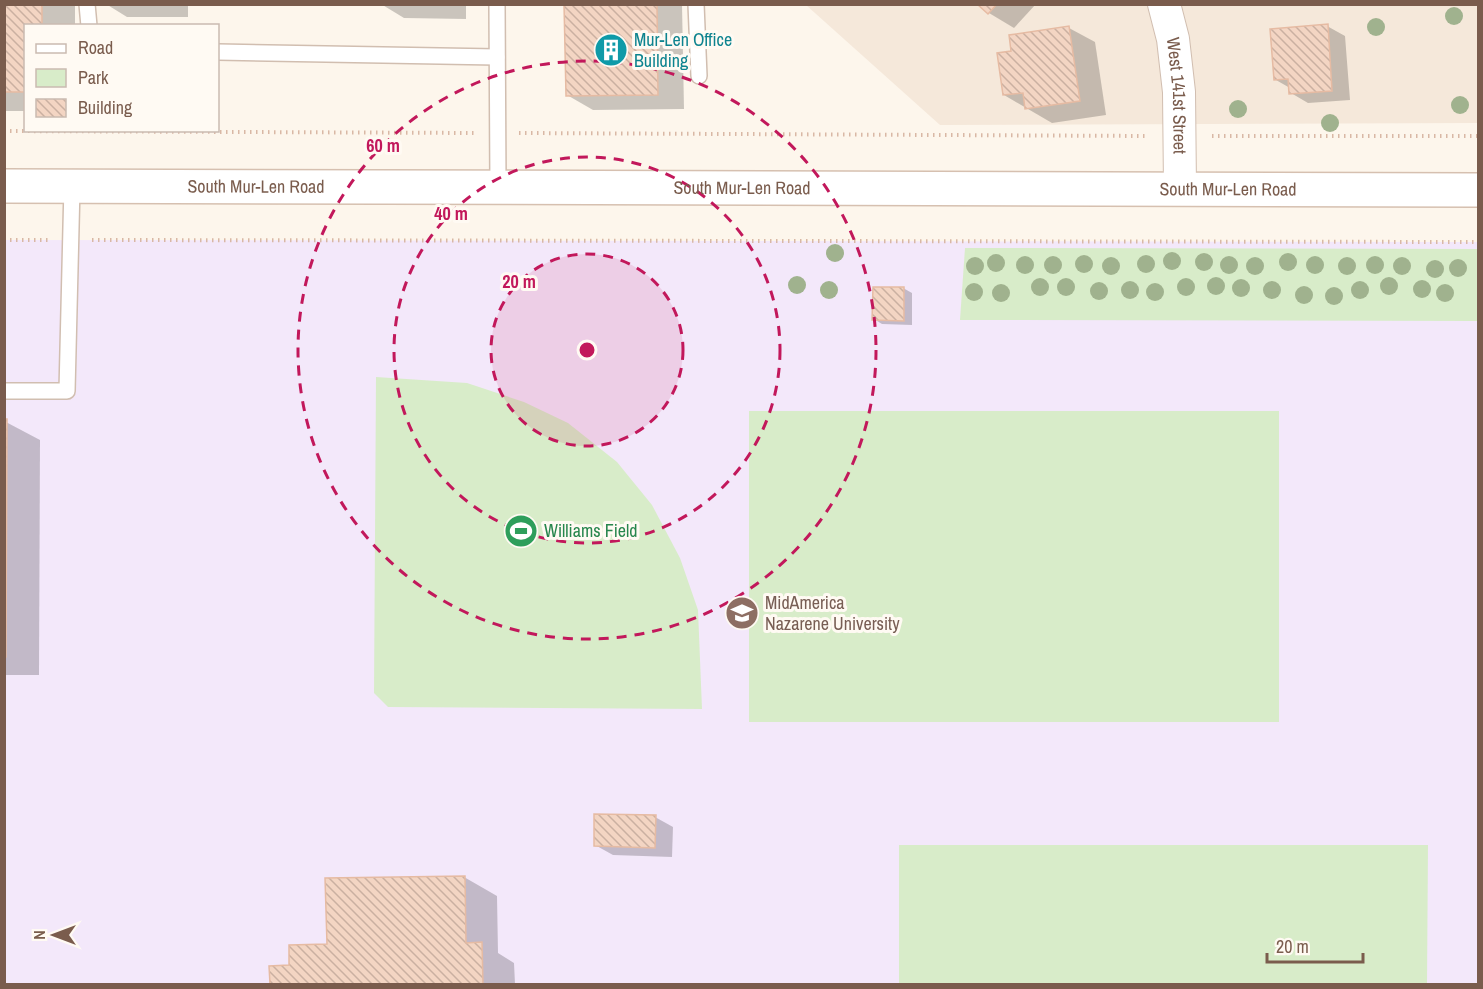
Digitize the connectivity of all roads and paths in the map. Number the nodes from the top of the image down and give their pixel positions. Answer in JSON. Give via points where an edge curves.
{"nodes":[{"id":1,"x":87,"y":4,"type":"edge"},
{"id":2,"x":497,"y":4,"type":"edge"},
{"id":3,"x":696,"y":4,"type":"edge"},
{"id":4,"x":1164,"y":4,"type":"edge"},
{"id":5,"x":89,"y":24,"type":"edge"},
{"id":6,"x":219,"y":52,"type":"edge"},
{"id":7,"x":497,"y":57,"type":"junction"},
{"id":8,"x":699,"y":76,"type":"dead end"},
{"id":9,"x":4,"y":131,"type":"edge"},
{"id":10,"x":24,"y":131,"type":"edge"},
{"id":11,"x":219,"y":132,"type":"edge"},
{"id":12,"x":498,"y":133,"type":"junction"},
{"id":13,"x":1179,"y":136,"type":"junction"},
{"id":14,"x":1479,"y":136,"type":"edge"},
{"id":15,"x":4,"y":186,"type":"edge"},
{"id":16,"x":72,"y":186,"type":"junction"},
{"id":17,"x":498,"y":187,"type":"junction"},
{"id":18,"x":1180,"y":188,"type":"junction"},
{"id":19,"x":1479,"y":190,"type":"edge"},
{"id":20,"x":4,"y":240,"type":"edge"},
{"id":21,"x":71,"y":240,"type":"junction"},
{"id":22,"x":1479,"y":242,"type":"edge"},
{"id":23,"x":4,"y":391,"type":"edge"}],
"edges":[{"from":1,"to":5,"type":"lane"},
{"from":2,"to":7,"type":"lane"},
{"from":3,"to":8,"type":"lane"},
{"from":4,"to":13,"type":"street","name":"West 141st Street","via":[[1173,39]]},
{"from":6,"to":7,"type":"lane"},
{"from":7,"to":12,"type":"lane"},
{"from":9,"to":10,"type":"path"},
{"from":11,"to":12,"type":"path"},
{"from":12,"to":13,"type":"path"},
{"from":12,"to":17,"type":"lane"},
{"from":13,"to":14,"type":"path"},
{"from":13,"to":18,"type":"street","name":"West 141st Street"},
{"from":15,"to":16,"type":"main road","name":"South Mur-Len Road"},
{"from":16,"to":17,"type":"main road","name":"South Mur-Len Road"},
{"from":16,"to":21,"type":"lane"},
{"from":17,"to":18,"type":"main road","name":"South Mur-Len Road"},
{"from":18,"to":19,"type":"main road","name":"South Mur-Len Road"},
{"from":20,"to":21,"type":"path"},
{"from":21,"to":22,"type":"path"},
{"from":21,"to":23,"type":"lane","via":[[67,391]]}]}
